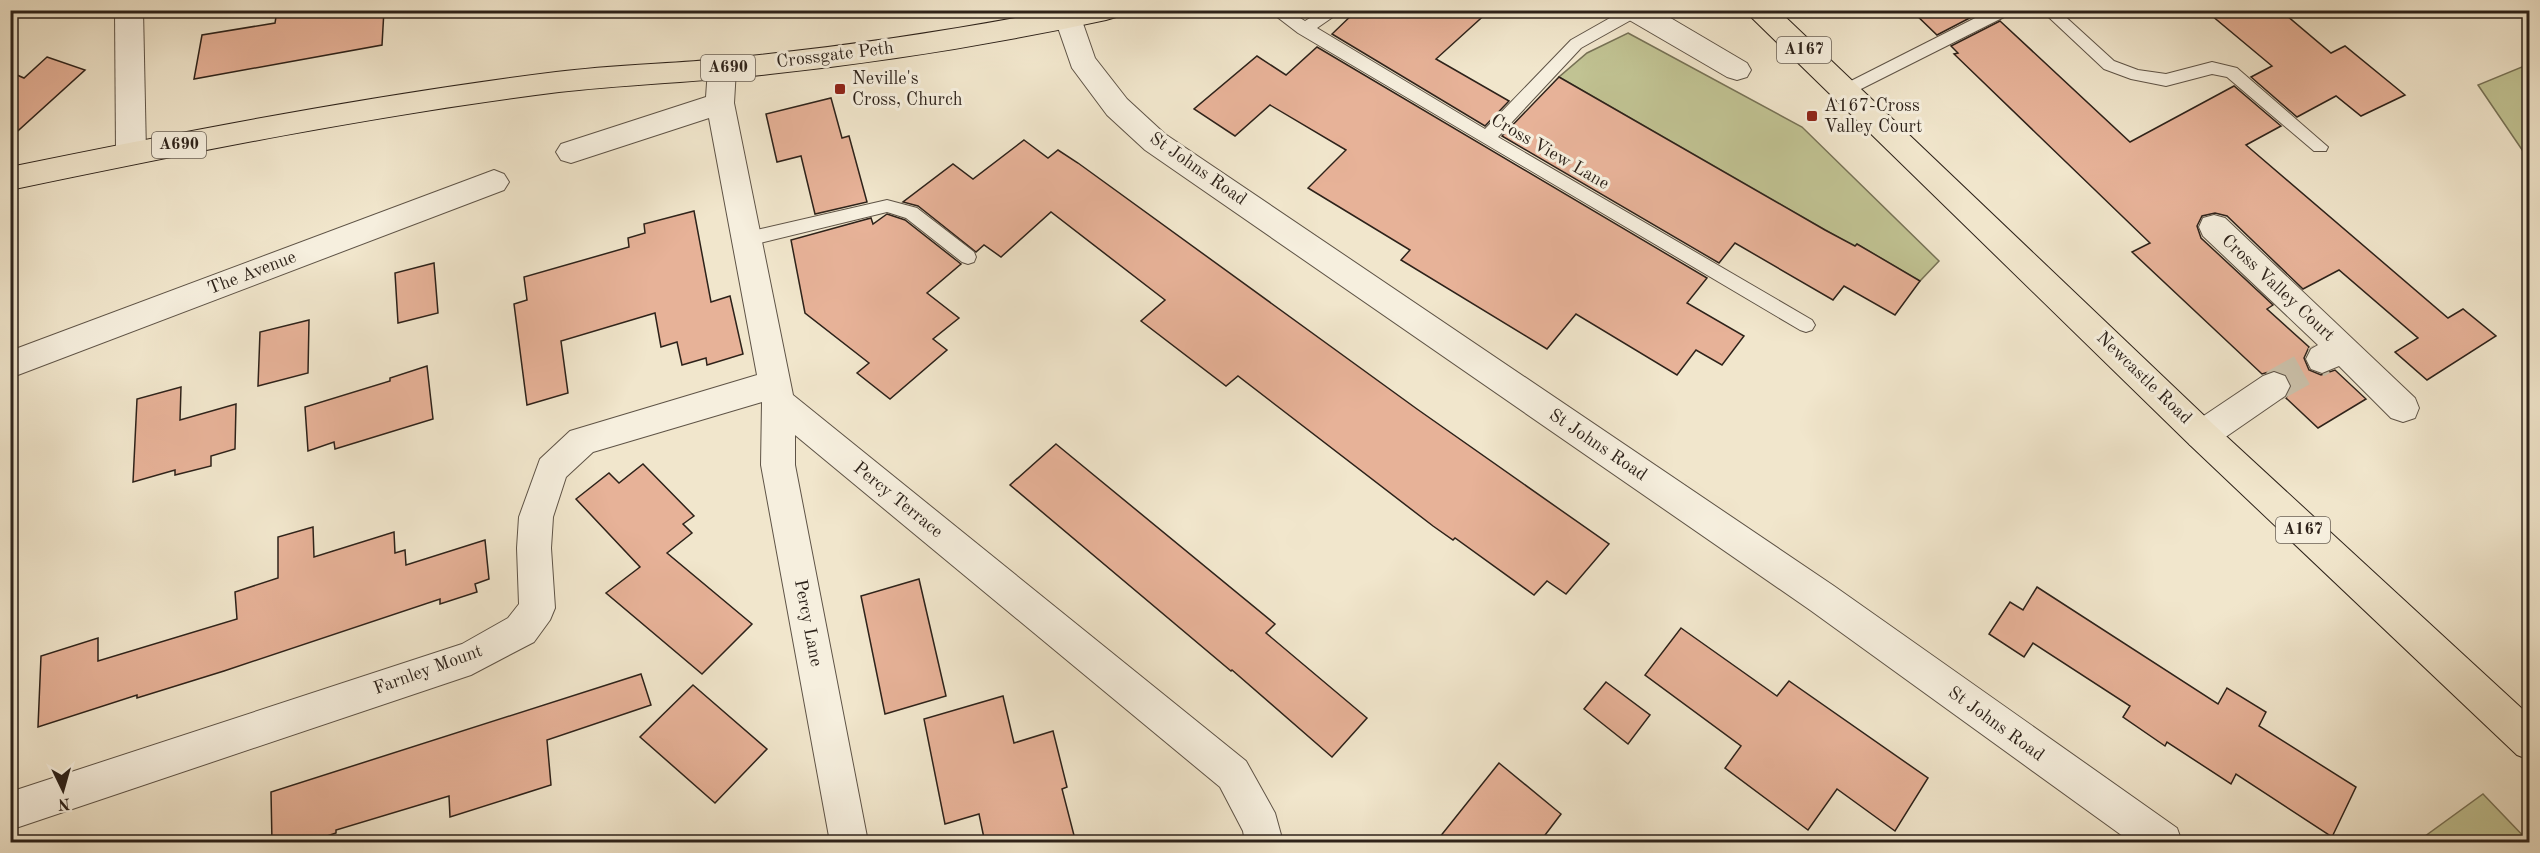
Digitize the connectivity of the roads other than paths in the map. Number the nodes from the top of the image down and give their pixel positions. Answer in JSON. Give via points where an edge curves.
{"nodes":[{"id":1,"x":129,"y":10,"type":"edge"},
{"id":2,"x":1106,"y":10,"type":"edge"},
{"id":3,"x":1275,"y":10,"type":"edge"},
{"id":4,"x":1336,"y":10,"type":"edge"},
{"id":5,"x":1761,"y":10,"type":"edge"},
{"id":6,"x":2005,"y":10,"type":"edge"},
{"id":7,"x":2048,"y":10,"type":"edge"},
{"id":8,"x":1634,"y":11,"type":"edge"},
{"id":9,"x":1025,"y":19,"type":"edge"},
{"id":10,"x":1069,"y":19,"type":"junction"},
{"id":11,"x":1303,"y":29,"type":"junction"},
{"id":12,"x":722,"y":69,"type":"junction"},
{"id":13,"x":1737,"y":70,"type":"dead end"},
{"id":14,"x":1846,"y":90,"type":"junction"},
{"id":15,"x":720,"y":103,"type":"junction"},
{"id":16,"x":1487,"y":138,"type":"junction"},
{"id":17,"x":2320,"y":147,"type":"dead end"},
{"id":18,"x":571,"y":152,"type":"dead end"},
{"id":19,"x":131,"y":153,"type":"junction"},
{"id":20,"x":10,"y":179,"type":"edge"},
{"id":21,"x":494,"y":182,"type":"dead end"},
{"id":22,"x":2214,"y":227,"type":"dead end"},
{"id":23,"x":748,"y":240,"type":"junction"},
{"id":24,"x":968,"y":257,"type":"dead end"},
{"id":25,"x":1806,"y":325,"type":"dead end"},
{"id":26,"x":10,"y":365,"type":"edge"},
{"id":27,"x":2274,"y":386,"type":"tunnel mouth"},
{"id":28,"x":776,"y":393,"type":"junction"},
{"id":29,"x":2403,"y":408,"type":"dead end"},
{"id":30,"x":2202,"y":435,"type":"junction"},
{"id":31,"x":2529,"y":742,"type":"edge"},
{"id":32,"x":10,"y":811,"type":"edge"},
{"id":33,"x":1262,"y":835,"type":"edge"},
{"id":34,"x":849,"y":843,"type":"edge"},
{"id":35,"x":2163,"y":843,"type":"edge"}],
"edges":[{"from":1,"to":19,"type":"street"},
{"from":2,"to":10,"type":"highway","name":"Crossgate Peth","number":"A690"},
{"from":3,"to":11,"type":"lane","name":"Cross View Lane"},
{"from":4,"to":11,"type":"lane"},
{"from":5,"to":14,"type":"highway","name":"Newcastle Road","number":"A167"},
{"from":6,"to":14,"type":"lane"},
{"from":7,"to":17,"type":"lane","via":[[2109,65],[2136,75],[2166,80],[2212,68],[2232,72]]},
{"from":8,"to":13,"type":"street"},
{"from":8,"to":16,"type":"lane","via":[[1576,44]]},
{"from":9,"to":10,"type":"highway","name":"Crossgate Peth","number":"A690"},
{"from":9,"to":12,"type":"highway","name":"Crossgate Peth","number":"A690","via":[[921,45]]},
{"from":10,"to":35,"type":"street","name":"St Johns Road","via":[[1082,61],[1117,107],[1155,142],[1822,598]]},
{"from":11,"to":16,"type":"lane","name":"Cross View Lane"},
{"from":12,"to":15,"type":"street"},
{"from":12,"to":19,"type":"highway","name":"Crossgate Peth","number":"A690","via":[[561,82],[348,114]]},
{"from":14,"to":30,"type":"highway","name":"Newcastle Road","number":"A167"},
{"from":15,"to":18,"type":"street"},
{"from":15,"to":23,"type":"street"},
{"from":16,"to":25,"type":"lane","name":"Cross View Lane"},
{"from":19,"to":20,"type":"highway","number":"A690"},
{"from":21,"to":26,"type":"street","name":"The Avenue"},
{"from":22,"to":29,"type":"street","name":"Cross Valley Court","via":[[2332,354]]},
{"from":23,"to":24,"type":"lane","via":[[887,206],[911,213]]},
{"from":23,"to":28,"type":"street"},
{"from":27,"to":30,"type":"street"},
{"from":28,"to":32,"type":"street","name":"Farnley Mount","via":[[582,441],[552,469],[536,517],[537,608],[521,630],[481,653]]},
{"from":28,"to":33,"type":"street","name":"Percy Terrace","via":[[1233,774]]},
{"from":28,"to":34,"type":"street","name":"Percy Lane","via":[[778,465]]},
{"from":30,"to":31,"type":"highway","name":"Newcastle Road","number":"A167"}]}
